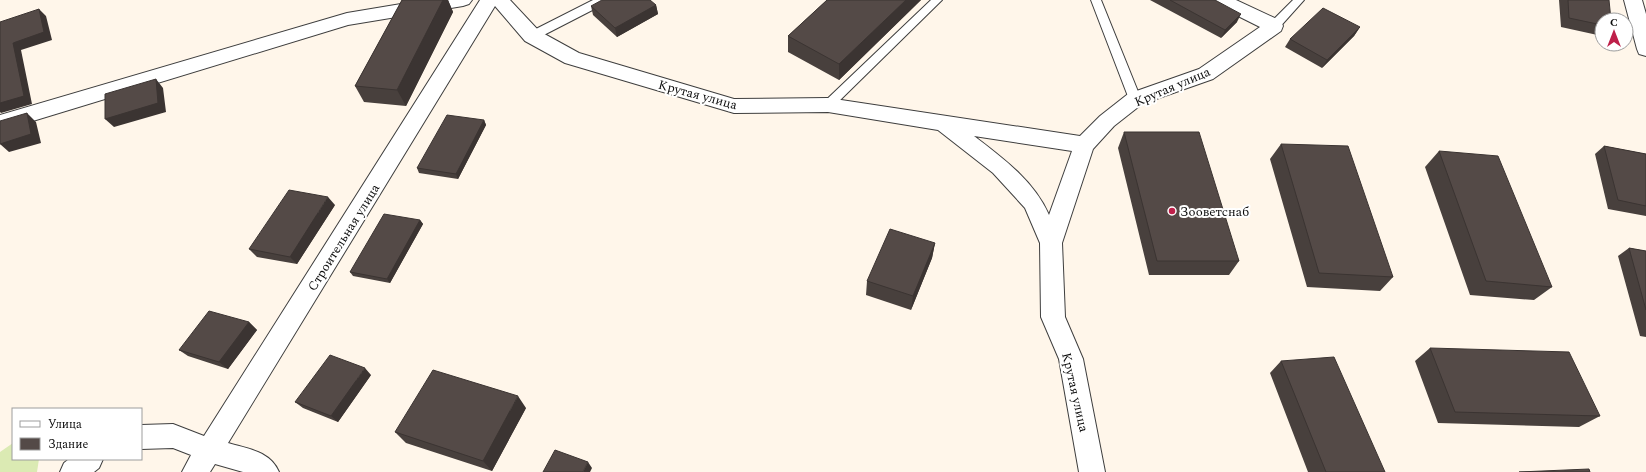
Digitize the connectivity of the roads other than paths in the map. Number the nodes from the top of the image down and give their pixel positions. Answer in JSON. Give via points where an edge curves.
{"nodes":[{"id":1,"x":463,"y":0,"type":"edge"},
{"id":2,"x":489,"y":0,"type":"edge"},
{"id":3,"x":500,"y":0,"type":"edge"},
{"id":4,"x":602,"y":0,"type":"edge"},
{"id":5,"x":936,"y":0,"type":"edge"},
{"id":6,"x":1096,"y":0,"type":"edge"},
{"id":7,"x":1220,"y":0,"type":"edge"},
{"id":8,"x":1299,"y":0,"type":"edge"},
{"id":9,"x":1633,"y":0,"type":"edge"},
{"id":10,"x":1274,"y":26,"type":"junction"},
{"id":11,"x":532,"y":36,"type":"junction"},
{"id":12,"x":1646,"y":48,"type":"edge"},
{"id":13,"x":1135,"y":100,"type":"junction"},
{"id":14,"x":828,"y":105,"type":"junction"},
{"id":15,"x":0,"y":123,"type":"edge"},
{"id":16,"x":944,"y":123,"type":"junction"},
{"id":17,"x":1084,"y":145,"type":"junction"},
{"id":18,"x":1051,"y":243,"type":"junction"},
{"id":19,"x":142,"y":438,"type":"edge"},
{"id":20,"x":209,"y":450,"type":"junction"},
{"id":21,"x":89,"y":460,"type":"edge"},
{"id":22,"x":73,"y":472,"type":"edge"},
{"id":23,"x":195,"y":472,"type":"edge"},
{"id":24,"x":266,"y":472,"type":"edge"},
{"id":25,"x":1092,"y":472,"type":"edge"}],
"edges":[{"from":1,"to":15,"type":"street","via":[[347,19]]},
{"from":2,"to":20,"type":"street","name":"Строительная улица"},
{"from":3,"to":11,"type":"street","name":"Крутая улица"},
{"from":4,"to":11,"type":"lane"},
{"from":5,"to":14,"type":"lane"},
{"from":6,"to":13,"type":"lane"},
{"from":7,"to":10,"type":"street"},
{"from":8,"to":10,"type":"lane"},
{"from":9,"to":12,"type":"street"},
{"from":10,"to":13,"type":"street","name":"Крутая улица","via":[[1206,74]]},
{"from":11,"to":14,"type":"street","name":"Крутая улица","via":[[572,58],[734,106]]},
{"from":13,"to":17,"type":"street","name":"Крутая улица","via":[[1107,121]]},
{"from":14,"to":16,"type":"street","name":"Крутая улица"},
{"from":16,"to":17,"type":"street","name":"Крутая улица"},
{"from":16,"to":18,"type":"street","name":"Крутая улица","via":[[1000,167],[1033,203]]},
{"from":17,"to":18,"type":"street","name":"Крутая улица"},
{"from":18,"to":25,"type":"street","name":"Крутая улица","via":[[1053,317],[1070,359]]},
{"from":19,"to":20,"type":"street","via":[[173,436]]},
{"from":20,"to":23,"type":"street","name":"Строительная улица"},
{"from":20,"to":24,"type":"street","via":[[258,464]]},
{"from":21,"to":22,"type":"street"}]}
